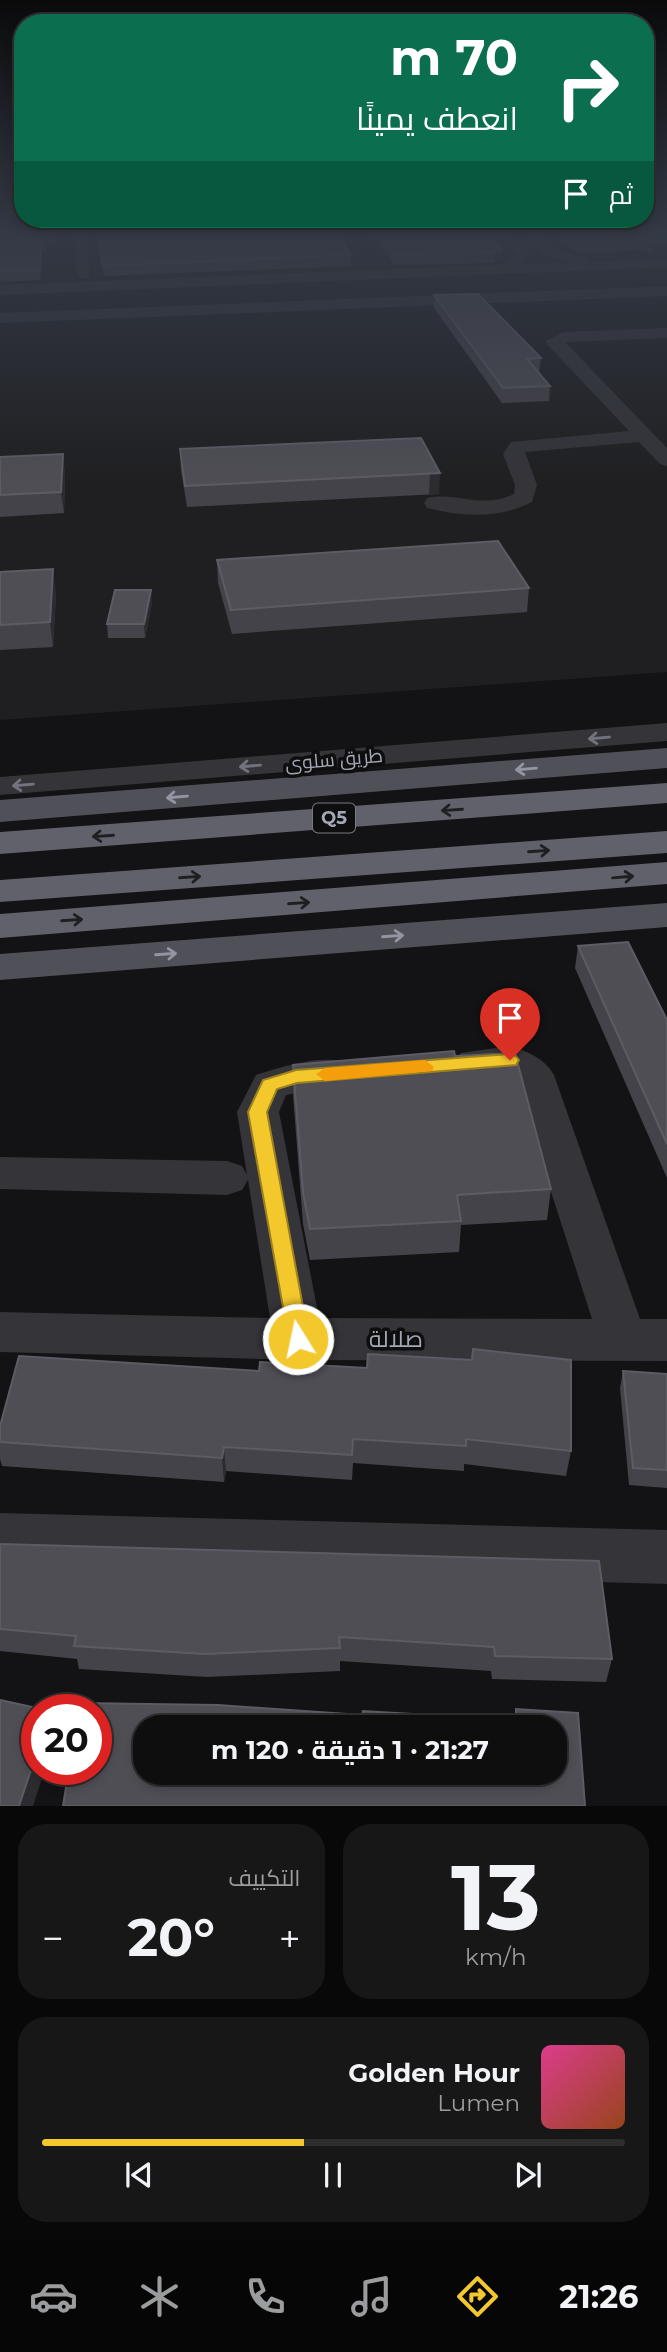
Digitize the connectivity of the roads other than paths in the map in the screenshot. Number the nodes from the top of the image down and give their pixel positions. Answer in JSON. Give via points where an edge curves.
{"nodes":[{"id":1,"x":663,"y":340,"type":"edge"},
{"id":2,"x":643,"y":436,"type":"junction"},
{"id":3,"x":667,"y":460,"type":"edge"},
{"id":4,"x":435,"y":503,"type":"dead end"},
{"id":5,"x":667,"y":732,"type":"edge"},
{"id":6,"x":667,"y":758,"type":"edge"},
{"id":7,"x":0,"y":786,"type":"edge"},
{"id":8,"x":667,"y":793,"type":"edge"},
{"id":9,"x":0,"y":811,"type":"edge"},
{"id":10,"x":667,"y":842,"type":"edge"},
{"id":11,"x":0,"y":843,"type":"edge"},
{"id":12,"x":667,"y":873,"type":"edge"},
{"id":13,"x":0,"y":891,"type":"edge"},
{"id":14,"x":667,"y":915,"type":"edge"},
{"id":15,"x":0,"y":926,"type":"edge"},
{"id":16,"x":0,"y":967,"type":"edge"},
{"id":17,"x":443,"y":1065,"type":"edge"},
{"id":18,"x":376,"y":1070,"type":"edge"},
{"id":19,"x":0,"y":1173,"type":"edge"},
{"id":20,"x":227,"y":1178,"type":"dead end"},
{"id":21,"x":0,"y":1332,"type":"edge"},
{"id":22,"x":298,"y":1339,"type":"junction"},
{"id":23,"x":645,"y":1340,"type":"edge"},
{"id":24,"x":0,"y":1539,"type":"edge"},
{"id":25,"x":667,"y":1557,"type":"edge"}],
"edges":[{"from":1,"to":2,"type":"street","via":[[642,334],[554,341]]},
{"from":2,"to":3,"type":"street"},
{"from":2,"to":4,"type":"street","via":[[518,446],[513,454],[526,485],[524,497],[491,508]]},
{"from":5,"to":7,"type":"street","name":"طريق سلوى","one_way":true},
{"from":6,"to":9,"type":"main road","name":"طريق سلوى","one_way":true},
{"from":8,"to":11,"type":"highway","number":"Q5","one_way":true},
{"from":13,"to":10,"type":"highway","one_way":true},
{"from":15,"to":12,"type":"highway","one_way":true},
{"from":16,"to":14,"type":"main road","one_way":true},
{"from":17,"to":23,"type":"street","via":[[510,1060],[534,1075]]},
{"from":18,"to":22,"type":"street","via":[[296,1077],[270,1085],[258,1112]]},
{"from":19,"to":20,"type":"street"},
{"from":21,"to":22,"type":"street","name":"صلالة"},
{"from":22,"to":23,"type":"street","name":"صلالة"},
{"from":24,"to":25,"type":"street"}]}
